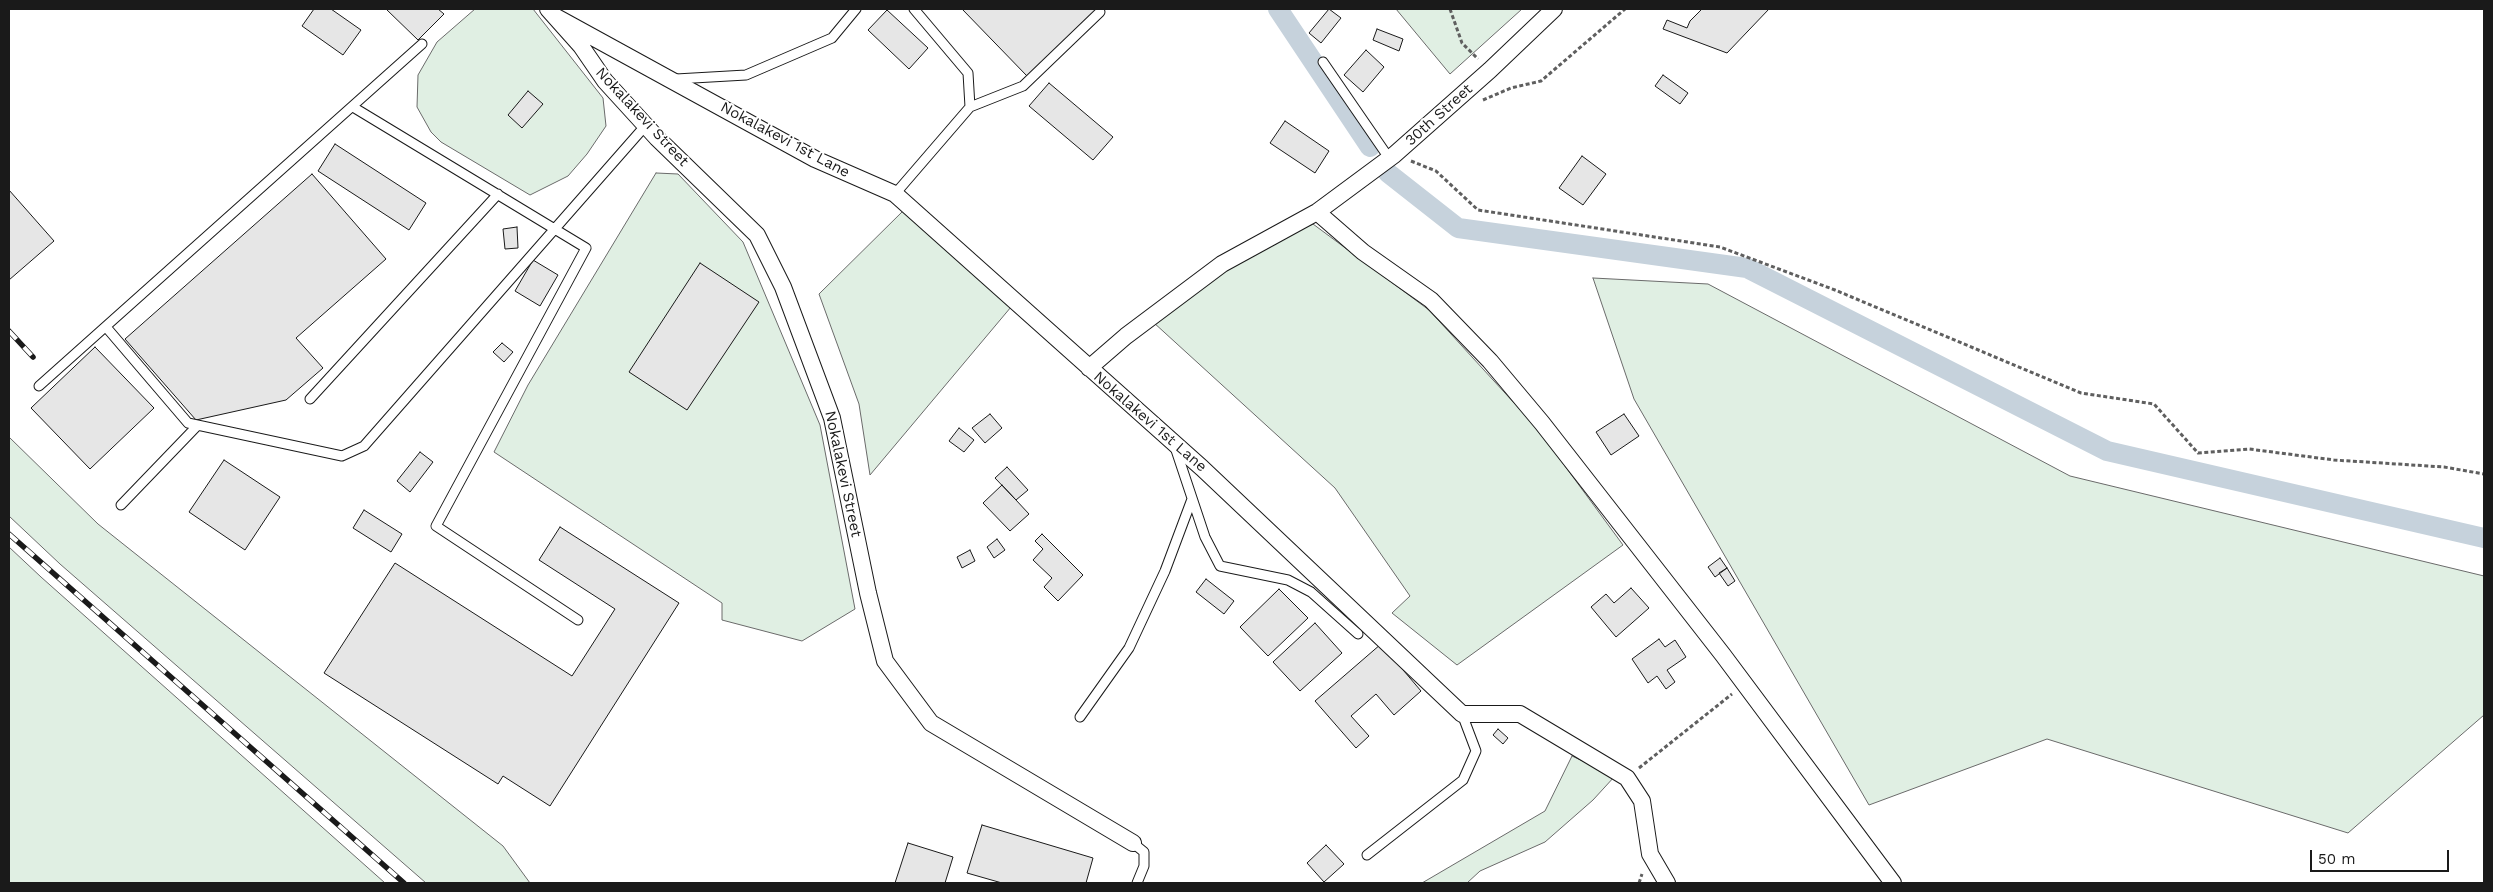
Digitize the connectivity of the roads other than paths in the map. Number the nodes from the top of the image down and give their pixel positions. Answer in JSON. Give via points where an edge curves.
{"nodes":[{"id":1,"x":856,"y":9,"type":"edge"},
{"id":2,"x":914,"y":9,"type":"edge"},
{"id":3,"x":1554,"y":9,"type":"edge"},
{"id":4,"x":1100,"y":12,"type":"dead end"},
{"id":5,"x":552,"y":13,"type":"edge"},
{"id":6,"x":422,"y":44,"type":"dead end"},
{"id":7,"x":1323,"y":62,"type":"dead end"},
{"id":8,"x":673,"y":80,"type":"junction"},
{"id":9,"x":353,"y":106,"type":"junction"},
{"id":10,"x":970,"y":107,"type":"junction"},
{"id":11,"x":646,"y":125,"type":"junction"},
{"id":12,"x":1392,"y":156,"type":"junction"},
{"id":13,"x":498,"y":194,"type":"junction"},
{"id":14,"x":895,"y":194,"type":"junction"},
{"id":15,"x":1317,"y":212,"type":"junction"},
{"id":16,"x":554,"y":229,"type":"junction"},
{"id":17,"x":106,"y":327,"type":"junction"},
{"id":18,"x":1089,"y":368,"type":"junction"},
{"id":19,"x":39,"y":386,"type":"dead end"},
{"id":20,"x":310,"y":399,"type":"dead end"},
{"id":21,"x":198,"y":425,"type":"junction"},
{"id":22,"x":1174,"y":444,"type":"junction"},
{"id":23,"x":1192,"y":499,"type":"junction"},
{"id":24,"x":121,"y":505,"type":"dead end"},
{"id":25,"x":578,"y":620,"type":"dead end"},
{"id":26,"x":1358,"y":634,"type":"dead end"},
{"id":27,"x":1462,"y":714,"type":"junction"},
{"id":28,"x":1080,"y":718,"type":"dead end"},
{"id":29,"x":1133,"y":843,"type":"joint"},
{"id":30,"x":1367,"y":855,"type":"dead end"},
{"id":31,"x":1137,"y":883,"type":"edge"},
{"id":32,"x":1667,"y":883,"type":"edge"},
{"id":33,"x":1893,"y":883,"type":"edge"}],
"edges":[{"from":1,"to":8,"type":"lane","via":[[832,38],[746,75]]},
{"from":2,"to":10,"type":"lane","via":[[968,73]]},
{"from":3,"to":12,"type":"street","name":"30th Street"},
{"from":4,"to":10,"type":"lane","via":[[1023,86]]},
{"from":5,"to":8,"type":"street","name":"Nokalakevi 1st Lane"},
{"from":5,"to":11,"type":"street","name":"Nokalakevi Street","via":[[605,82]]},
{"from":6,"to":9,"type":"lane"},
{"from":7,"to":12,"type":"lane"},
{"from":8,"to":14,"type":"street","name":"Nokalakevi 1st Lane","via":[[815,159]]},
{"from":9,"to":13,"type":"lane"},
{"from":9,"to":17,"type":"lane"},
{"from":10,"to":14,"type":"lane"},
{"from":11,"to":16,"type":"lane"},
{"from":11,"to":29,"type":"street","name":"Nokalakevi Street","via":[[757,235],[783,288],[832,418],[868,593],[886,661],[931,723]]},
{"from":12,"to":15,"type":"street","name":"30th Street"},
{"from":13,"to":16,"type":"lane"},
{"from":13,"to":20,"type":"lane"},
{"from":14,"to":18,"type":"street","name":"Nokalakevi 1st Lane"},
{"from":15,"to":18,"type":"street","name":"30th Street","via":[[1222,264]]},
{"from":15,"to":33,"type":"street","via":[[1363,252],[1431,300],[1490,361],[1548,430]]},
{"from":16,"to":21,"type":"lane","via":[[364,446],[342,456]]},
{"from":16,"to":25,"type":"lane","via":[[586,248],[436,526]]},
{"from":17,"to":19,"type":"lane"},
{"from":17,"to":21,"type":"lane","via":[[188,423]]},
{"from":18,"to":22,"type":"street","name":"Nokalakevi 1st Lane"},
{"from":21,"to":24,"type":"lane"},
{"from":22,"to":23,"type":"lane"},
{"from":22,"to":27,"type":"street","name":"Nokalakevi 1st Lane"},
{"from":23,"to":26,"type":"lane","via":[[1205,537],[1220,566],[1288,580],[1311,592]]},
{"from":23,"to":28,"type":"lane","via":[[1166,571],[1129,648]]},
{"from":27,"to":30,"type":"lane","via":[[1476,752],[1463,780]]},
{"from":27,"to":32,"type":"street","via":[[1520,714],[1627,778],[1642,801],[1650,854]]},
{"from":29,"to":31,"type":"lane","via":[[1144,852],[1144,866]]}]}
